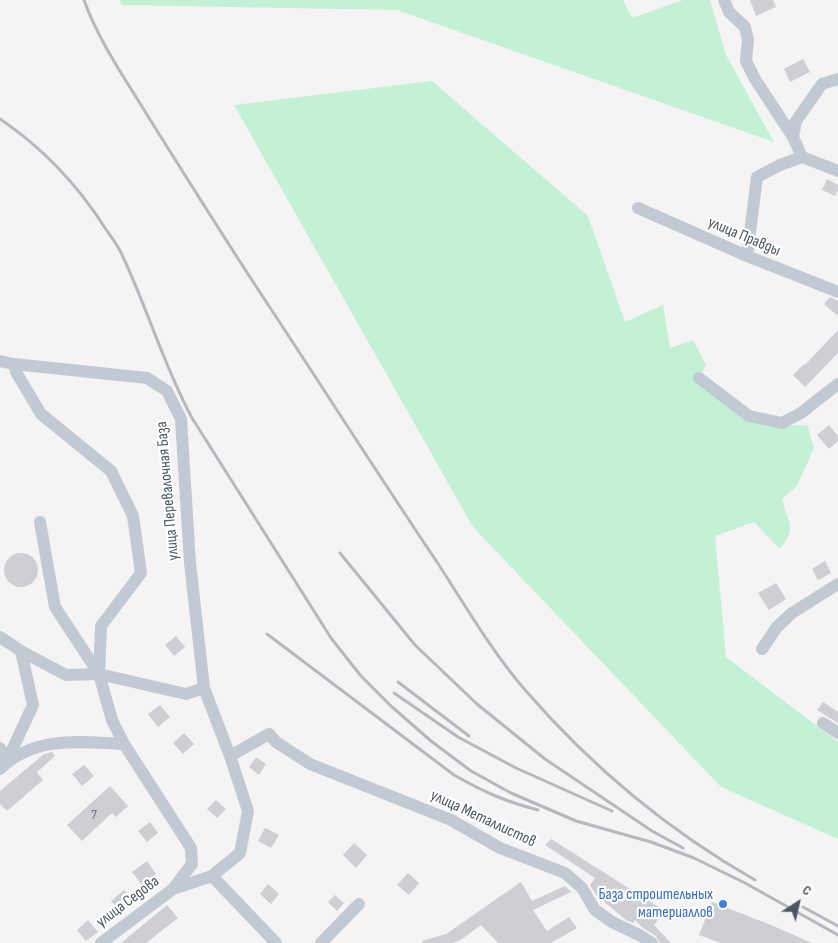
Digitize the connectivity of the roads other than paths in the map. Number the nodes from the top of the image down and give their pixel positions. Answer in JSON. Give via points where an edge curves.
{"nodes":[{"id":1,"x":724,"y":0,"type":"edge"},
{"id":2,"x":838,"y":79,"type":"edge"},
{"id":3,"x":793,"y":137,"type":"junction"},
{"id":4,"x":802,"y":157,"type":"junction"},
{"id":5,"x":838,"y":171,"type":"edge"},
{"id":6,"x":638,"y":208,"type":"dead end"},
{"id":7,"x":747,"y":256,"type":"junction"},
{"id":8,"x":838,"y":292,"type":"edge"},
{"id":9,"x":0,"y":361,"type":"edge"},
{"id":10,"x":14,"y":364,"type":"junction"},
{"id":11,"x":699,"y":378,"type":"dead end"},
{"id":12,"x":838,"y":384,"type":"edge"},
{"id":13,"x":40,"y":522,"type":"dead end"},
{"id":14,"x":838,"y":584,"type":"edge"},
{"id":15,"x":0,"y":637,"type":"edge"},
{"id":16,"x":762,"y":649,"type":"dead end"},
{"id":17,"x":21,"y":651,"type":"junction"},
{"id":18,"x":99,"y":674,"type":"junction"},
{"id":19,"x":204,"y":688,"type":"junction"},
{"id":20,"x":823,"y":723,"type":"dead end"},
{"id":21,"x":838,"y":733,"type":"edge"},
{"id":22,"x":124,"y":744,"type":"junction"},
{"id":23,"x":0,"y":748,"type":"edge"},
{"id":24,"x":230,"y":756,"type":"junction"},
{"id":25,"x":3,"y":766,"type":"edge"},
{"id":26,"x":212,"y":876,"type":"junction"},
{"id":27,"x":173,"y":889,"type":"junction"},
{"id":28,"x":359,"y":904,"type":"dead end"},
{"id":29,"x":101,"y":943,"type":"edge"},
{"id":30,"x":276,"y":943,"type":"edge"},
{"id":31,"x":320,"y":943,"type":"edge"},
{"id":32,"x":652,"y":943,"type":"edge"}],
"edges":[{"from":1,"to":3,"type":"street","via":[[729,12],[745,27],[748,40],[746,61],[755,79]]},
{"from":2,"to":3,"type":"street","via":[[822,84],[796,121]]},
{"from":3,"to":4,"type":"street"},
{"from":4,"to":5,"type":"street"},
{"from":4,"to":7,"type":"street","via":[[757,177]]},
{"from":6,"to":7,"type":"street","name":"улица Правды"},
{"from":7,"to":8,"type":"street","name":"улица Правды"},
{"from":9,"to":10,"type":"street","name":"улица Перевалочная База"},
{"from":10,"to":18,"type":"street","via":[[41,414],[110,471],[133,516],[141,573],[101,626]]},
{"from":10,"to":19,"type":"street","name":"улица Перевалочная База","via":[[147,378],[167,391],[181,419],[190,563]]},
{"from":11,"to":12,"type":"street","via":[[749,416],[782,423],[801,413]]},
{"from":13,"to":18,"type":"street","via":[[55,607]]},
{"from":14,"to":16,"type":"street","via":[[792,613],[777,627]]},
{"from":15,"to":17,"type":"street"},
{"from":17,"to":18,"type":"street","via":[[66,675]]},
{"from":17,"to":25,"type":"street","via":[[33,705]]},
{"from":18,"to":19,"type":"street","via":[[186,694]]},
{"from":18,"to":22,"type":"street","via":[[112,720]]},
{"from":19,"to":24,"type":"street","name":"улица Перевалочная База"},
{"from":20,"to":21,"type":"street"},
{"from":22,"to":25,"type":"street","via":[[64,742],[36,746]]},
{"from":22,"to":27,"type":"street","via":[[191,848],[192,864]]},
{"from":23,"to":25,"type":"street"},
{"from":24,"to":26,"type":"street","name":"улица Седова","via":[[248,811],[240,853]]},
{"from":24,"to":32,"type":"street","name":"улица Металлистов","via":[[269,734],[310,764],[451,820],[500,848],[565,873],[582,888],[596,910]]},
{"from":26,"to":27,"type":"street","name":"улица Седова"},
{"from":26,"to":30,"type":"street"},
{"from":27,"to":29,"type":"street","name":"улица Седова"},
{"from":28,"to":31,"type":"street"}]}
